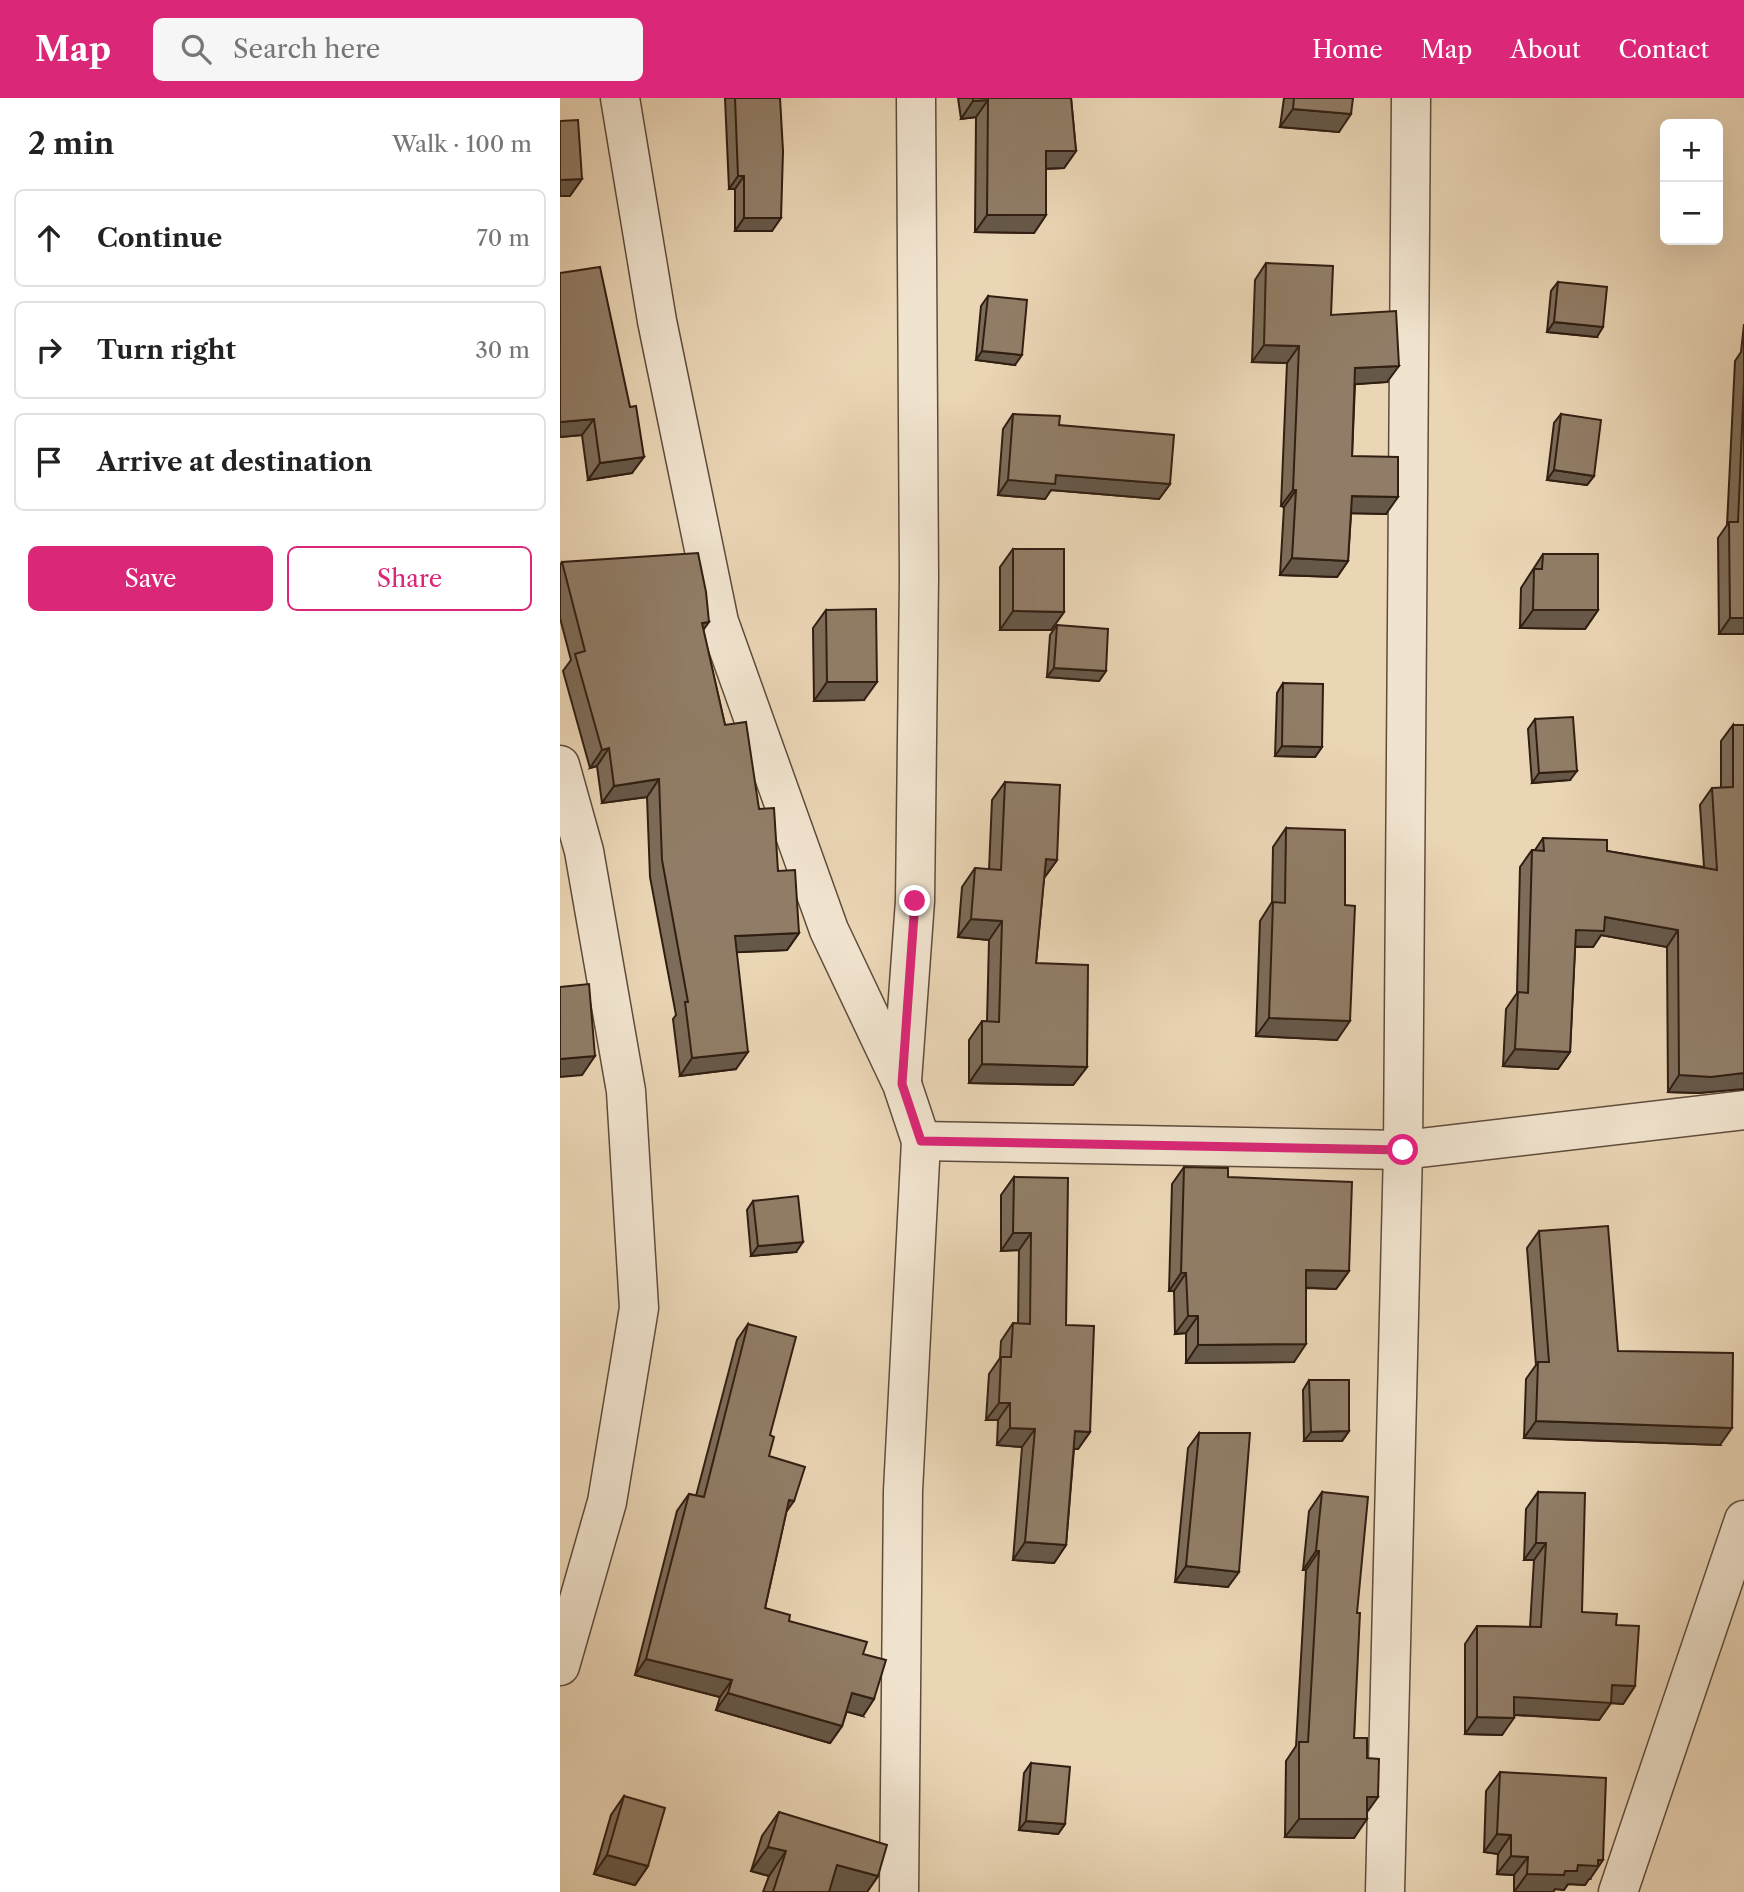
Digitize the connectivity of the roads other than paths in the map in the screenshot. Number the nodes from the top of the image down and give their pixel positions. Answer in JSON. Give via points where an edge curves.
{"nodes":[{"id":1,"x":620,"y":98,"type":"edge"},
{"id":2,"x":916,"y":98,"type":"edge"},
{"id":3,"x":1411,"y":98,"type":"edge"},
{"id":4,"x":560,"y":765,"type":"edge"},
{"id":5,"x":902,"y":1084,"type":"junction"},
{"id":6,"x":1744,"y":1110,"type":"edge"},
{"id":7,"x":921,"y":1141,"type":"junction"},
{"id":8,"x":1403,"y":1150,"type":"junction"},
{"id":9,"x":1744,"y":1520,"type":"edge"},
{"id":10,"x":560,"y":1666,"type":"edge"},
{"id":11,"x":898,"y":1892,"type":"edge"},
{"id":12,"x":1385,"y":1892,"type":"edge"},
{"id":13,"x":1618,"y":1892,"type":"edge"}],
"edges":[{"from":1,"to":5,"type":"street","via":[[657,321],[719,622],[829,930]]},
{"from":2,"to":5,"type":"street","via":[[919,578],[915,901]]},
{"from":3,"to":8,"type":"street"},
{"from":4,"to":10,"type":"street","via":[[584,851],[626,1091],[639,1308],[607,1503]]},
{"from":5,"to":7,"type":"street"},
{"from":6,"to":8,"type":"street"},
{"from":7,"to":8,"type":"street"},
{"from":7,"to":11,"type":"street","via":[[903,1491]]},
{"from":8,"to":12,"type":"street"},
{"from":9,"to":13,"type":"street"}]}
